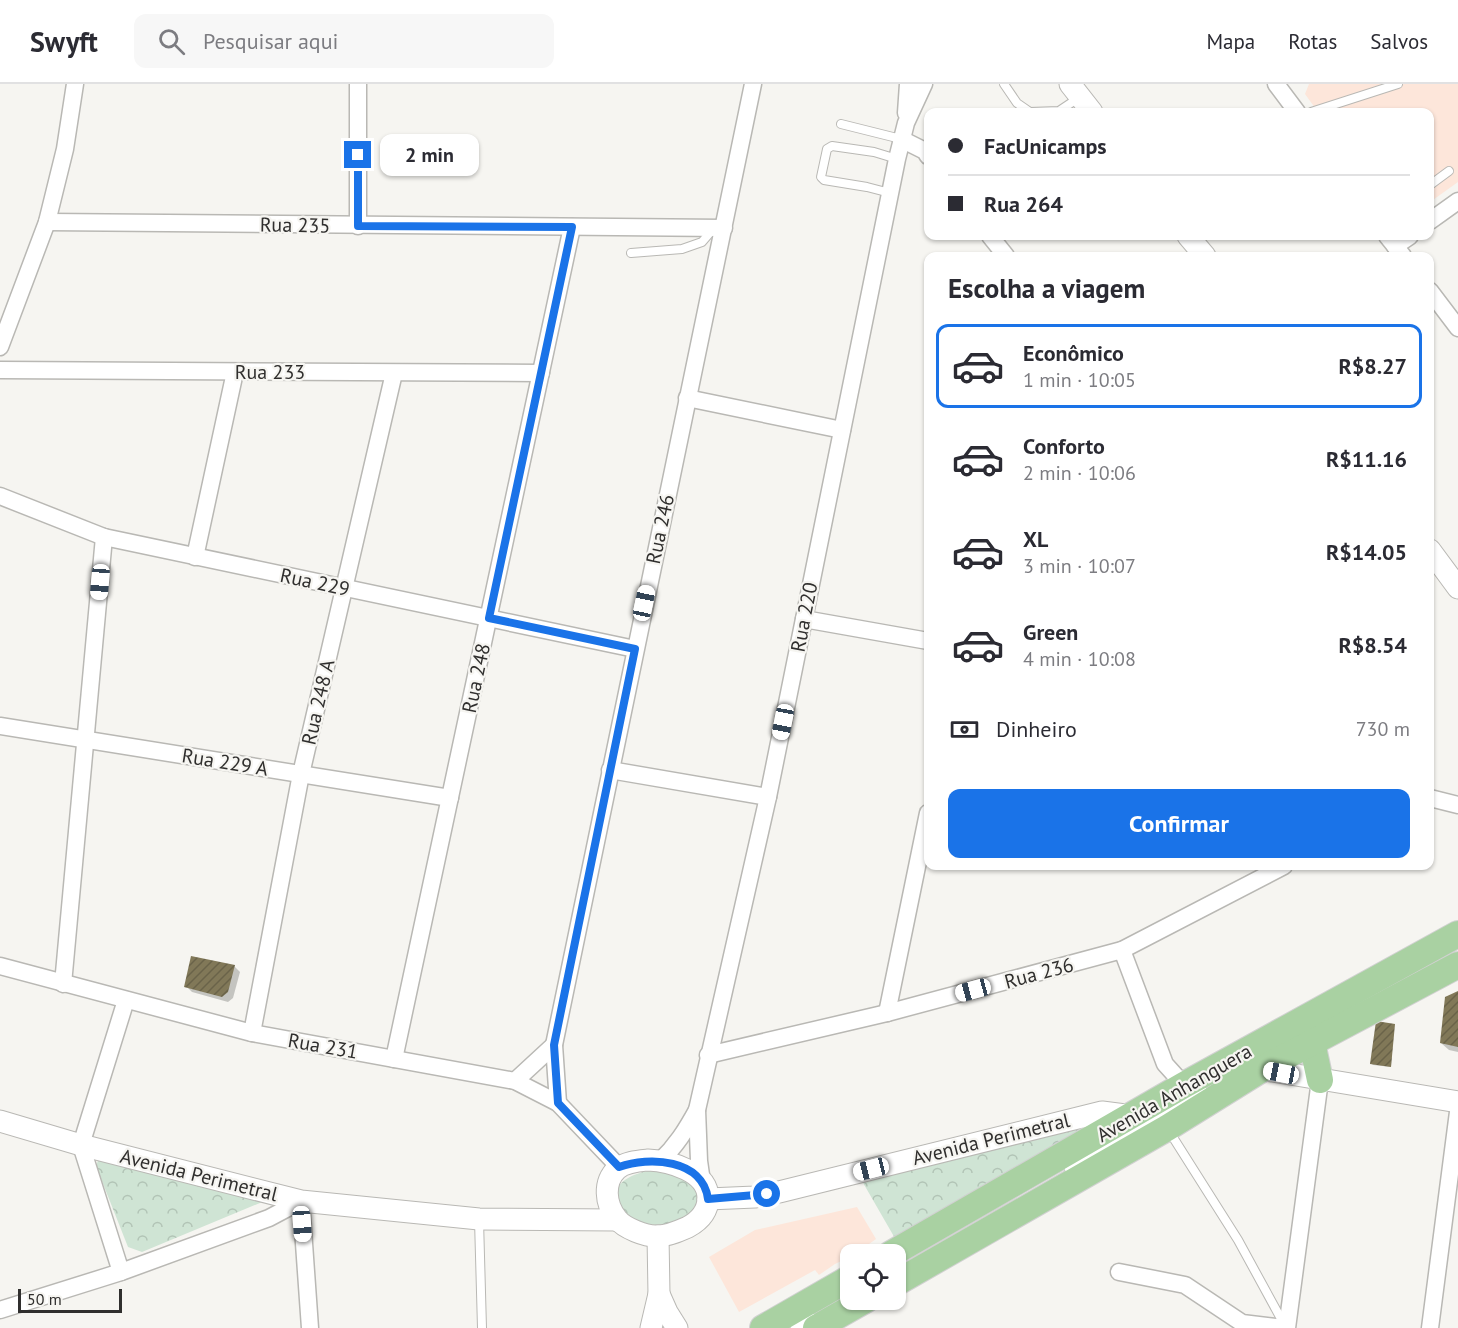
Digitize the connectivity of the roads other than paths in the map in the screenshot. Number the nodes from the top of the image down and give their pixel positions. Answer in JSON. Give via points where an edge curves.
{"nodes":[{"id":1,"x":75,"y":84,"type":"edge"},
{"id":2,"x":358,"y":84,"type":"edge"},
{"id":3,"x":753,"y":84,"type":"edge"},
{"id":4,"x":908,"y":84,"type":"edge"},
{"id":5,"x":924,"y":84,"type":"edge"},
{"id":6,"x":1004,"y":84,"type":"edge"},
{"id":7,"x":1276,"y":84,"type":"edge"},
{"id":8,"x":1398,"y":84,"type":"edge"},
{"id":9,"x":1081,"y":98,"type":"edge"},
{"id":10,"x":1336,"y":104,"type":"junction"},
{"id":11,"x":1024,"y":108,"type":"edge"},
{"id":12,"x":1064,"y":108,"type":"edge"},
{"id":13,"x":1294,"y":108,"type":"edge"},
{"id":14,"x":1324,"y":108,"type":"edge"},
{"id":15,"x":1339,"y":108,"type":"edge"},
{"id":16,"x":842,"y":124,"type":"dead end"},
{"id":17,"x":904,"y":131,"type":"junction"},
{"id":18,"x":924,"y":150,"type":"edge"},
{"id":19,"x":897,"y":159,"type":"junction"},
{"id":20,"x":1449,"y":171,"type":"dead end"},
{"id":21,"x":1434,"y":182,"type":"edge"},
{"id":22,"x":890,"y":193,"type":"junction"},
{"id":23,"x":1458,"y":201,"type":"edge"},
{"id":24,"x":1434,"y":218,"type":"edge"},
{"id":25,"x":46,"y":222,"type":"junction"},
{"id":26,"x":358,"y":226,"type":"junction"},
{"id":27,"x":572,"y":227,"type":"junction"},
{"id":28,"x":719,"y":228,"type":"junction"},
{"id":29,"x":993,"y":240,"type":"edge"},
{"id":30,"x":1191,"y":240,"type":"edge"},
{"id":31,"x":1003,"y":252,"type":"edge"},
{"id":32,"x":1202,"y":252,"type":"edge"},
{"id":33,"x":631,"y":253,"type":"dead end"},
{"id":34,"x":1434,"y":296,"type":"edge"},
{"id":35,"x":1458,"y":328,"type":"edge"},
{"id":36,"x":0,"y":348,"type":"edge"},
{"id":37,"x":0,"y":370,"type":"edge"},
{"id":38,"x":235,"y":372,"type":"junction"},
{"id":39,"x":394,"y":373,"type":"junction"},
{"id":40,"x":541,"y":373,"type":"junction"},
{"id":41,"x":687,"y":398,"type":"junction"},
{"id":42,"x":842,"y":430,"type":"junction"},
{"id":43,"x":0,"y":496,"type":"edge"},
{"id":44,"x":104,"y":537,"type":"junction"},
{"id":45,"x":195,"y":557,"type":"junction"},
{"id":46,"x":1434,"y":560,"type":"edge"},
{"id":47,"x":344,"y":588,"type":"junction"},
{"id":48,"x":1458,"y":588,"type":"edge"},
{"id":49,"x":489,"y":618,"type":"junction"},
{"id":50,"x":804,"y":619,"type":"junction"},
{"id":51,"x":924,"y":640,"type":"edge"},
{"id":52,"x":635,"y":649,"type":"junction"},
{"id":53,"x":0,"y":726,"type":"edge"},
{"id":54,"x":85,"y":740,"type":"junction"},
{"id":55,"x":610,"y":770,"type":"junction"},
{"id":56,"x":301,"y":774,"type":"junction"},
{"id":57,"x":768,"y":797,"type":"junction"},
{"id":58,"x":450,"y":798,"type":"junction"},
{"id":59,"x":1434,"y":799,"type":"edge"},
{"id":60,"x":1458,"y":805,"type":"edge"},
{"id":61,"x":924,"y":853,"type":"edge"},
{"id":62,"x":1276,"y":870,"type":"edge"},
{"id":63,"x":1458,"y":934,"type":"edge"},
{"id":64,"x":1122,"y":950,"type":"junction"},
{"id":65,"x":1458,"y":965,"type":"edge"},
{"id":66,"x":0,"y":966,"type":"edge"},
{"id":67,"x":63,"y":984,"type":"junction"},
{"id":68,"x":126,"y":1000,"type":"junction"},
{"id":69,"x":887,"y":1013,"type":"junction"},
{"id":70,"x":252,"y":1033,"type":"junction"},
{"id":71,"x":1314,"y":1040,"type":"junction"},
{"id":72,"x":554,"y":1045,"type":"junction"},
{"id":73,"x":708,"y":1055,"type":"junction"},
{"id":74,"x":394,"y":1059,"type":"junction"},
{"id":75,"x":1240,"y":1069,"type":"junction"},
{"id":76,"x":1320,"y":1080,"type":"junction"},
{"id":77,"x":515,"y":1081,"type":"junction"},
{"id":78,"x":1184,"y":1085,"type":"junction"},
{"id":79,"x":1458,"y":1102,"type":"edge"},
{"id":80,"x":558,"y":1103,"type":"junction"},
{"id":81,"x":697,"y":1110,"type":"junction"},
{"id":82,"x":1458,"y":1112,"type":"edge"},
{"id":83,"x":1132,"y":1116,"type":"junction"},
{"id":84,"x":0,"y":1121,"type":"edge"},
{"id":85,"x":1167,"y":1128,"type":"junction"},
{"id":86,"x":81,"y":1145,"type":"junction"},
{"id":87,"x":660,"y":1161,"type":"junction"},
{"id":88,"x":619,"y":1167,"type":"junction"},
{"id":89,"x":1060,"y":1174,"type":"dead end"},
{"id":90,"x":705,"y":1190,"type":"junction"},
{"id":91,"x":301,"y":1201,"type":"junction"},
{"id":92,"x":479,"y":1219,"type":"junction"},
{"id":93,"x":617,"y":1220,"type":"junction"},
{"id":94,"x":658,"y":1236,"type":"junction"},
{"id":95,"x":906,"y":1245,"type":"edge"},
{"id":96,"x":122,"y":1272,"type":"junction"},
{"id":97,"x":1119,"y":1272,"type":"dead end"},
{"id":98,"x":906,"y":1277,"type":"edge"},
{"id":99,"x":840,"y":1284,"type":"edge"},
{"id":100,"x":659,"y":1294,"type":"junction"},
{"id":101,"x":0,"y":1310,"type":"edge"},
{"id":102,"x":842,"y":1310,"type":"edge"},
{"id":103,"x":819,"y":1320,"type":"edge"},
{"id":104,"x":310,"y":1328,"type":"edge"},
{"id":105,"x":482,"y":1328,"type":"edge"},
{"id":106,"x":651,"y":1328,"type":"edge"},
{"id":107,"x":677,"y":1328,"type":"edge"},
{"id":108,"x":762,"y":1328,"type":"edge"},
{"id":109,"x":795,"y":1328,"type":"edge"},
{"id":110,"x":1286,"y":1328,"type":"edge"},
{"id":111,"x":1430,"y":1328,"type":"edge"}],
"edges":[{"from":1,"to":25,"type":"street","via":[[65,149]]},
{"from":2,"to":26,"type":"street"},
{"from":3,"to":28,"type":"street","name":"Rua 246"},
{"from":4,"to":17,"type":"street","name":"Rua 220"},
{"from":5,"to":17,"type":"street","name":"Rua 220"},
{"from":6,"to":11,"type":"lane"},
{"from":7,"to":13,"type":"street"},
{"from":8,"to":10,"type":"lane"},
{"from":9,"to":12,"type":"lane"},
{"from":10,"to":14,"type":"lane"},
{"from":10,"to":15,"type":"lane"},
{"from":16,"to":17,"type":"lane"},
{"from":17,"to":18,"type":"street"},
{"from":17,"to":19,"type":"street","name":"Rua 220"},
{"from":19,"to":22,"type":"street","name":"Rua 220"},
{"from":19,"to":22,"type":"lane","via":[[832,146],[827,149],[821,177]]},
{"from":20,"to":21,"type":"lane"},
{"from":22,"to":42,"type":"street","name":"Rua 220"},
{"from":23,"to":24,"type":"street"},
{"from":25,"to":26,"type":"street","name":"Rua 235"},
{"from":25,"to":36,"type":"street"},
{"from":26,"to":27,"type":"street","name":"Rua 235"},
{"from":27,"to":28,"type":"street","name":"Rua 235"},
{"from":27,"to":40,"type":"street","name":"Rua 248"},
{"from":28,"to":33,"type":"lane","via":[[702,242],[682,249]]},
{"from":28,"to":41,"type":"street","name":"Rua 246"},
{"from":29,"to":31,"type":"street"},
{"from":30,"to":32,"type":"street"},
{"from":34,"to":35,"type":"street"},
{"from":37,"to":38,"type":"street","name":"Rua 233"},
{"from":38,"to":39,"type":"street","name":"Rua 233"},
{"from":38,"to":45,"type":"street"},
{"from":39,"to":40,"type":"street","name":"Rua 233"},
{"from":39,"to":47,"type":"street","name":"Rua 248 A"},
{"from":40,"to":49,"type":"street","name":"Rua 248"},
{"from":41,"to":42,"type":"street"},
{"from":41,"to":52,"type":"street","name":"Rua 246"},
{"from":42,"to":50,"type":"street","name":"Rua 220"},
{"from":43,"to":44,"type":"street","name":"Rua 229"},
{"from":44,"to":45,"type":"street","name":"Rua 229"},
{"from":44,"to":54,"type":"street"},
{"from":45,"to":47,"type":"street","name":"Rua 229"},
{"from":46,"to":48,"type":"street"},
{"from":47,"to":49,"type":"street","name":"Rua 229"},
{"from":47,"to":56,"type":"street","name":"Rua 248 A"},
{"from":49,"to":52,"type":"street","name":"Rua 229"},
{"from":49,"to":58,"type":"street","name":"Rua 248"},
{"from":50,"to":51,"type":"street"},
{"from":50,"to":57,"type":"street","name":"Rua 220"},
{"from":52,"to":55,"type":"street","name":"Rua 246"},
{"from":53,"to":54,"type":"street","name":"Rua 229 A"},
{"from":54,"to":56,"type":"street","name":"Rua 229 A"},
{"from":54,"to":67,"type":"street"},
{"from":55,"to":57,"type":"street"},
{"from":55,"to":72,"type":"street","name":"Rua 246"},
{"from":56,"to":58,"type":"street","name":"Rua 229 A"},
{"from":56,"to":70,"type":"street","name":"Rua 248 A"},
{"from":57,"to":73,"type":"street","name":"Rua 220"},
{"from":58,"to":74,"type":"street","name":"Rua 248"},
{"from":59,"to":60,"type":"street"},
{"from":61,"to":69,"type":"street"},
{"from":62,"to":64,"type":"street","name":"Rua 236"},
{"from":63,"to":75,"type":"main road","name":"Avenida Anhanguera"},
{"from":64,"to":69,"type":"street","name":"Rua 236"},
{"from":64,"to":78,"type":"street","via":[[1165,1064]]},
{"from":65,"to":71,"type":"main road","name":"Avenida Anhanguera"},
{"from":66,"to":67,"type":"street","name":"Rua 231"},
{"from":67,"to":68,"type":"street","name":"Rua 231"},
{"from":68,"to":70,"type":"street","name":"Rua 231"},
{"from":68,"to":86,"type":"street"},
{"from":69,"to":73,"type":"street","name":"Rua 236"},
{"from":70,"to":74,"type":"street","name":"Rua 231"},
{"from":71,"to":75,"type":"main road","name":"Avenida Anhanguera"},
{"from":71,"to":76,"type":"main road"},
{"from":72,"to":77,"type":"street"},
{"from":72,"to":80,"type":"street","name":"Rua 246"},
{"from":73,"to":81,"type":"street","name":"Rua 220"},
{"from":74,"to":77,"type":"street","name":"Rua 231"},
{"from":75,"to":76,"type":"street"},
{"from":75,"to":78,"type":"main road","name":"Avenida Anhanguera"},
{"from":75,"to":85,"type":"main road","name":"Avenida Anhanguera"},
{"from":75,"to":89,"type":"lane"},
{"from":76,"to":79,"type":"street"},
{"from":76,"to":110,"type":"street"},
{"from":77,"to":80,"type":"street","name":"Rua 231"},
{"from":78,"to":83,"type":"main road","name":"Avenida Anhanguera"},
{"from":80,"to":88,"type":"street","name":"Rua 231"},
{"from":81,"to":87,"type":"street","name":"Rua 220","via":[[674,1148]]},
{"from":81,"to":90,"type":"street","name":"Rua 220","via":[[699,1161]]},
{"from":82,"to":111,"type":"street"},
{"from":83,"to":90,"type":"street","name":"Avenida Perimetral","via":[[1102,1112],[755,1197]]},
{"from":83,"to":95,"type":"main road","name":"Avenida Anhanguera"},
{"from":84,"to":86,"type":"street","name":"Avenida Perimetral"},
{"from":85,"to":98,"type":"main road","name":"Avenida Anhanguera"},
{"from":85,"to":110,"type":"lane","via":[[1238,1240]]},
{"from":86,"to":91,"type":"street","name":"Avenida Perimetral"},
{"from":86,"to":96,"type":"street"},
{"from":87,"to":88,"type":"street","via":[[632,1162]]},
{"from":87,"to":90,"type":"street","via":[[681,1167]]},
{"from":88,"to":93,"type":"street","via":[[606,1189]]},
{"from":90,"to":94,"type":"street","via":[[705,1210],[699,1220]]},
{"from":91,"to":92,"type":"street","name":"Avenida Perimetral"},
{"from":91,"to":96,"type":"street","via":[[269,1218]]},
{"from":91,"to":104,"type":"street"},
{"from":92,"to":93,"type":"street","name":"Avenida Perimetral"},
{"from":92,"to":105,"type":"lane"},
{"from":93,"to":94,"type":"street","via":[[646,1235]]},
{"from":94,"to":100,"type":"street"},
{"from":96,"to":101,"type":"street"},
{"from":97,"to":110,"type":"street","via":[[1185,1286],[1242,1323]]},
{"from":99,"to":108,"type":"main road"},
{"from":100,"to":106,"type":"street"},
{"from":100,"to":107,"type":"street"},
{"from":102,"to":103,"type":"main road"},
{"from":103,"to":109,"type":"lane"}]}
